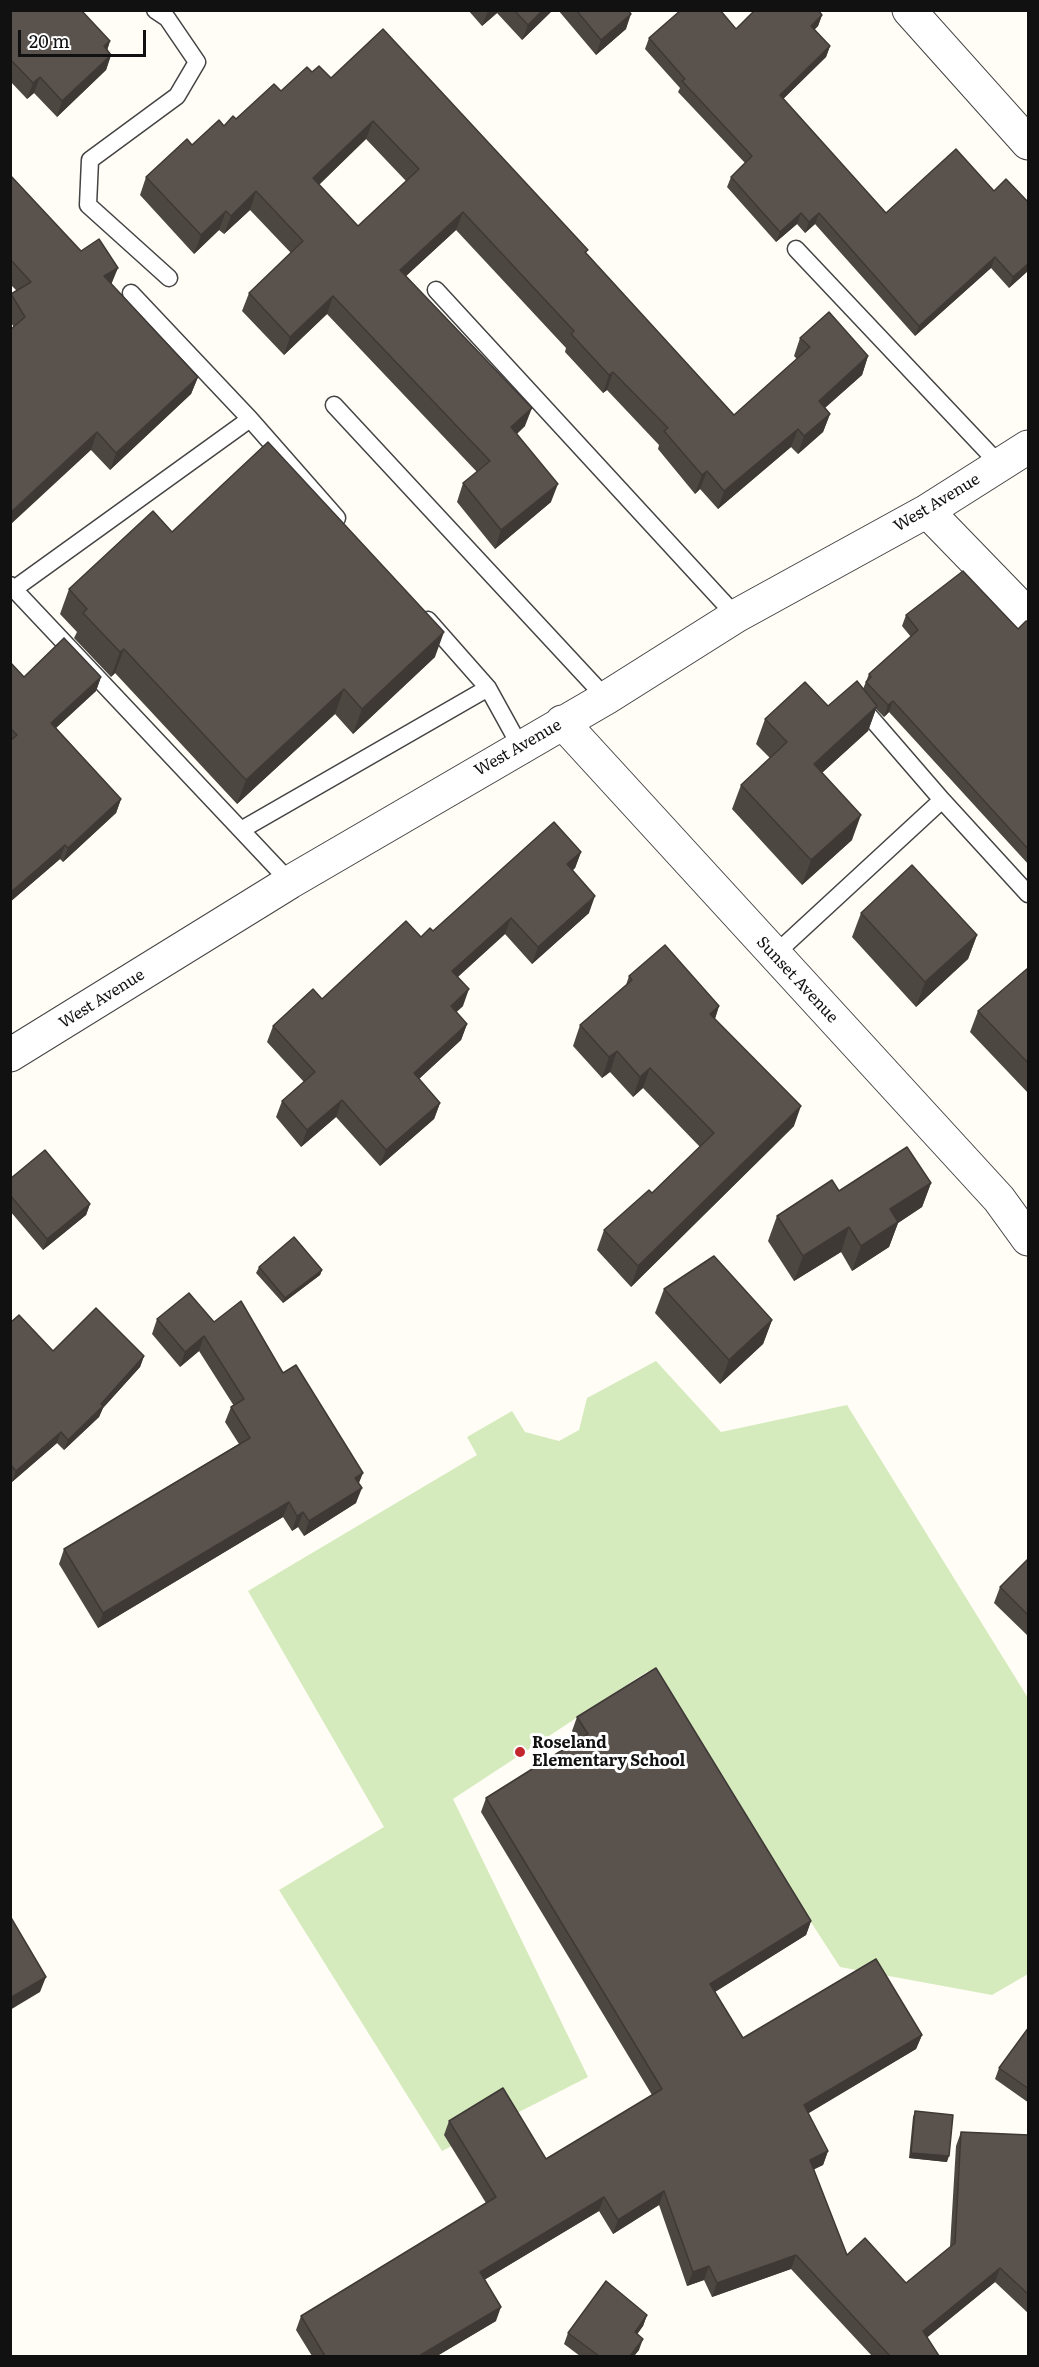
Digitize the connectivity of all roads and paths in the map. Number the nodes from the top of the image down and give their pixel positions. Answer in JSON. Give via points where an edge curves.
{"nodes":[{"id":1,"x":155,"y":10,"type":"edge"},
{"id":2,"x":909,"y":10,"type":"edge"},
{"id":3,"x":1029,"y":143,"type":"edge"},
{"id":4,"x":796,"y":249,"type":"dead end"},
{"id":5,"x":169,"y":278,"type":"dead end"},
{"id":6,"x":436,"y":290,"type":"dead end"},
{"id":7,"x":131,"y":293,"type":"dead end"},
{"id":8,"x":334,"y":405,"type":"dead end"},
{"id":9,"x":250,"y":419,"type":"junction"},
{"id":10,"x":1029,"y":447,"type":"edge"},
{"id":11,"x":1000,"y":465,"type":"junction"},
{"id":12,"x":927,"y":511,"type":"junction"},
{"id":13,"x":345,"y":527,"type":"edge"},
{"id":14,"x":12,"y":587,"type":"edge"},
{"id":15,"x":416,"y":607,"type":"edge"},
{"id":16,"x":1029,"y":615,"type":"edge"},
{"id":17,"x":736,"y":616,"type":"junction"},
{"id":18,"x":488,"y":688,"type":"junction"},
{"id":19,"x":606,"y":698,"type":"junction"},
{"id":20,"x":858,"y":703,"type":"edge"},
{"id":21,"x":562,"y":722,"type":"junction"},
{"id":22,"x":520,"y":746,"type":"junction"},
{"id":23,"x":942,"y":801,"type":"junction"},
{"id":24,"x":241,"y":830,"type":"junction"},
{"id":25,"x":290,"y":882,"type":"junction"},
{"id":26,"x":1029,"y":894,"type":"edge"},
{"id":27,"x":774,"y":955,"type":"junction"},
{"id":28,"x":10,"y":1055,"type":"edge"},
{"id":29,"x":1029,"y":1239,"type":"edge"}],
"edges":[{"from":1,"to":5,"type":"lane","via":[[167,18],[197,62],[177,96],[90,160],[88,205]]},
{"from":2,"to":3,"type":"street"},
{"from":4,"to":11,"type":"lane"},
{"from":6,"to":17,"type":"lane"},
{"from":7,"to":9,"type":"lane"},
{"from":8,"to":19,"type":"lane"},
{"from":9,"to":13,"type":"lane"},
{"from":9,"to":14,"type":"lane"},
{"from":10,"to":11,"type":"street","name":"West Avenue"},
{"from":11,"to":12,"type":"street","name":"West Avenue"},
{"from":12,"to":16,"type":"street"},
{"from":12,"to":17,"type":"street","name":"West Avenue"},
{"from":14,"to":24,"type":"lane"},
{"from":15,"to":18,"type":"lane"},
{"from":17,"to":19,"type":"street","name":"West Avenue"},
{"from":18,"to":22,"type":"lane"},
{"from":18,"to":24,"type":"lane"},
{"from":19,"to":21,"type":"street","name":"West Avenue"},
{"from":20,"to":23,"type":"lane"},
{"from":21,"to":22,"type":"street","name":"West Avenue"},
{"from":21,"to":27,"type":"street","name":"Sunset Avenue"},
{"from":22,"to":25,"type":"street","name":"West Avenue"},
{"from":23,"to":26,"type":"lane"},
{"from":23,"to":27,"type":"lane"},
{"from":24,"to":25,"type":"lane"},
{"from":25,"to":28,"type":"street","name":"West Avenue"},
{"from":27,"to":29,"type":"street","name":"Sunset Avenue","via":[[999,1199]]}]}
